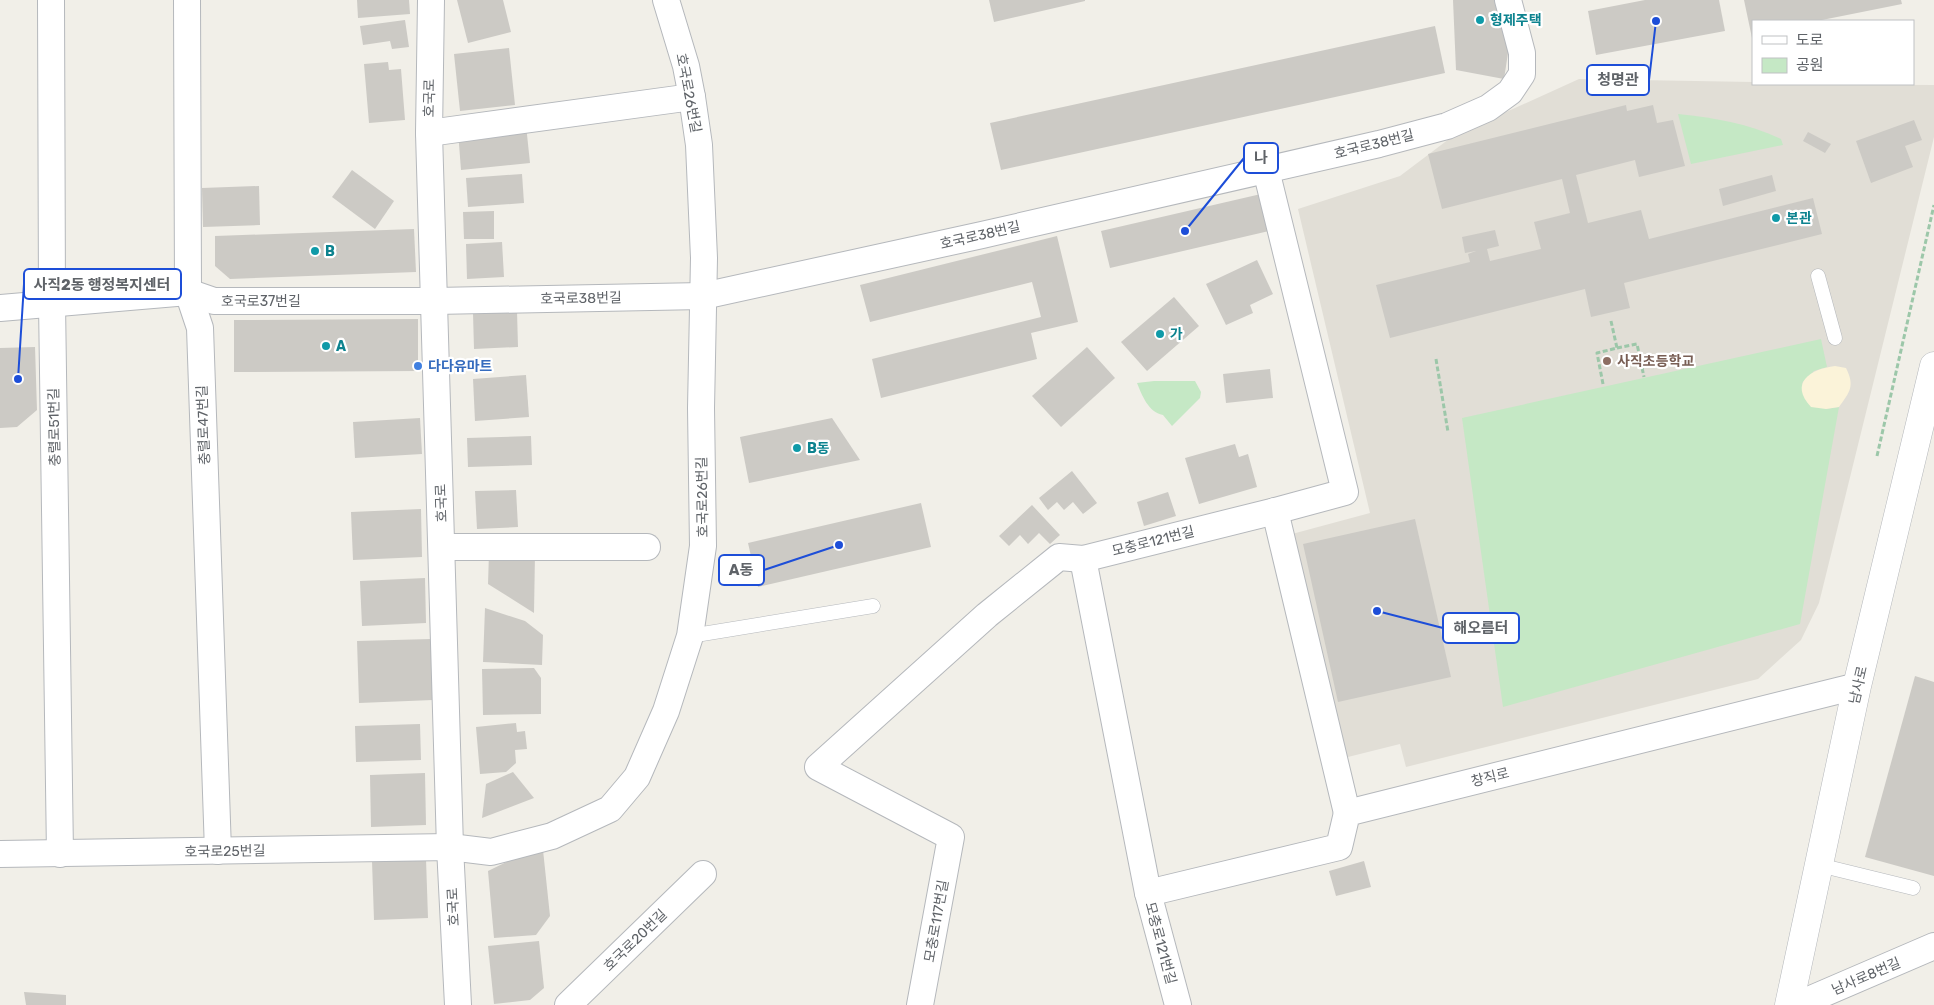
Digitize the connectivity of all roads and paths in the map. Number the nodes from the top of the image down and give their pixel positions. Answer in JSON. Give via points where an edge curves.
{"nodes":[{"id":1,"x":51,"y":0,"type":"edge"},
{"id":2,"x":187,"y":0,"type":"edge"},
{"id":3,"x":431,"y":0,"type":"edge"},
{"id":4,"x":666,"y":0,"type":"edge"},
{"id":5,"x":1508,"y":0,"type":"edge"},
{"id":6,"x":692,"y":96,"type":"junction"},
{"id":7,"x":429,"y":132,"type":"junction"},
{"id":8,"x":1266,"y":170,"type":"junction"},
{"id":9,"x":1934,"y":205,"type":"edge"},
{"id":10,"x":1818,"y":276,"type":"dead end"},
{"id":11,"x":188,"y":292,"type":"junction"},
{"id":12,"x":703,"y":296,"type":"junction"},
{"id":13,"x":435,"y":301,"type":"junction"},
{"id":14,"x":52,"y":303,"type":"junction"},
{"id":15,"x":0,"y":308,"type":"edge"},
{"id":16,"x":1611,"y":321,"type":"dead end"},
{"id":17,"x":1835,"y":338,"type":"dead end"},
{"id":18,"x":1617,"y":348,"type":"junction"},
{"id":19,"x":1436,"y":359,"type":"dead end"},
{"id":20,"x":1934,"y":366,"type":"edge"},
{"id":21,"x":1644,"y":376,"type":"dead end"},
{"id":22,"x":1603,"y":384,"type":"dead end"},
{"id":23,"x":1448,"y":432,"type":"dead end"},
{"id":24,"x":1877,"y":456,"type":"dead end"},
{"id":25,"x":1275,"y":511,"type":"junction"},
{"id":26,"x":442,"y":547,"type":"junction"},
{"id":27,"x":647,"y":547,"type":"dead end"},
{"id":28,"x":1083,"y":559,"type":"junction"},
{"id":29,"x":873,"y":606,"type":"dead end"},
{"id":30,"x":690,"y":636,"type":"junction"},
{"id":31,"x":1857,"y":686,"type":"junction"},
{"id":32,"x":1347,"y":812,"type":"junction"},
{"id":33,"x":450,"y":847,"type":"junction"},
{"id":34,"x":218,"y":851,"type":"junction"},
{"id":35,"x":0,"y":854,"type":"edge"},
{"id":36,"x":60,"y":854,"type":"junction"},
{"id":37,"x":1819,"y":865,"type":"junction"},
{"id":38,"x":703,"y":874,"type":"dead end"},
{"id":39,"x":1913,"y":888,"type":"dead end"},
{"id":40,"x":1148,"y":893,"type":"junction"},
{"id":41,"x":1934,"y":946,"type":"edge"},
{"id":42,"x":458,"y":1005,"type":"edge"},
{"id":43,"x":568,"y":1005,"type":"edge"},
{"id":44,"x":920,"y":1005,"type":"edge"},
{"id":45,"x":1178,"y":1005,"type":"edge"},
{"id":46,"x":1789,"y":1005,"type":"edge"},
{"id":47,"x":1798,"y":1005,"type":"edge"}],
"edges":[{"from":1,"to":14,"type":"street","name":"충렬로51번길"},
{"from":2,"to":11,"type":"street","name":"충렬로47번길"},
{"from":3,"to":7,"type":"street","name":"호국로"},
{"from":4,"to":6,"type":"street","name":"호국로26번길"},
{"from":5,"to":8,"type":"street","name":"호국로38번길","via":[[1522,53],[1522,74],[1510,92],[1488,108],[1447,126]]},
{"from":6,"to":7,"type":"street"},
{"from":6,"to":12,"type":"street","name":"호국로26번길","via":[[699,145]]},
{"from":7,"to":13,"type":"street","name":"호국로"},
{"from":8,"to":12,"type":"street","name":"호국로38번길"},
{"from":8,"to":25,"type":"street","name":"모충로121번길","via":[[1345,492]]},
{"from":9,"to":24,"type":"path"},
{"from":10,"to":17,"type":"lane"},
{"from":11,"to":13,"type":"street","name":"호국로37번길","via":[[214,301]]},
{"from":11,"to":14,"type":"street","name":"호국로37번길"},
{"from":11,"to":34,"type":"street","name":"충렬로47번길","via":[[200,328]]},
{"from":12,"to":13,"type":"street","name":"호국로38번길"},
{"from":12,"to":30,"type":"street","name":"호국로26번길","via":[[703,546]]},
{"from":13,"to":26,"type":"street","name":"호국로"},
{"from":14,"to":15,"type":"street","name":"호국로37번길"},
{"from":14,"to":36,"type":"street","name":"충렬로51번길"},
{"from":16,"to":18,"type":"path"},
{"from":18,"to":21,"type":"path","via":[[1637,344]]},
{"from":18,"to":22,"type":"path","via":[[1597,353]]},
{"from":19,"to":23,"type":"path"},
{"from":20,"to":31,"type":"street","name":"남사로"},
{"from":25,"to":28,"type":"street","name":"모충로121번길"},
{"from":25,"to":32,"type":"street"},
{"from":26,"to":27,"type":"street"},
{"from":26,"to":33,"type":"street","name":"호국로"},
{"from":28,"to":40,"type":"street","name":"모충로121번길"},
{"from":28,"to":44,"type":"street","name":"모충로117번길","via":[[1059,557],[987,615],[818,767],[951,837]]},
{"from":29,"to":30,"type":"lane"},
{"from":30,"to":33,"type":"street","name":"호국로26번길","via":[[666,711],[636,778],[610,809],[552,836],[491,852]]},
{"from":31,"to":32,"type":"street","name":"창직로"},
{"from":31,"to":37,"type":"street","name":"남사로"},
{"from":32,"to":40,"type":"street","via":[[1339,847]]},
{"from":33,"to":34,"type":"street","name":"호국로25번길"},
{"from":33,"to":42,"type":"street","name":"호국로"},
{"from":34,"to":36,"type":"street","name":"호국로25번길"},
{"from":35,"to":36,"type":"street","name":"호국로25번길"},
{"from":37,"to":39,"type":"lane"},
{"from":37,"to":46,"type":"street","name":"남사로"},
{"from":38,"to":43,"type":"street","name":"호국로20번길"},
{"from":40,"to":45,"type":"street","name":"모충로121번길"},
{"from":41,"to":47,"type":"street","name":"남사로8번길"}]}
